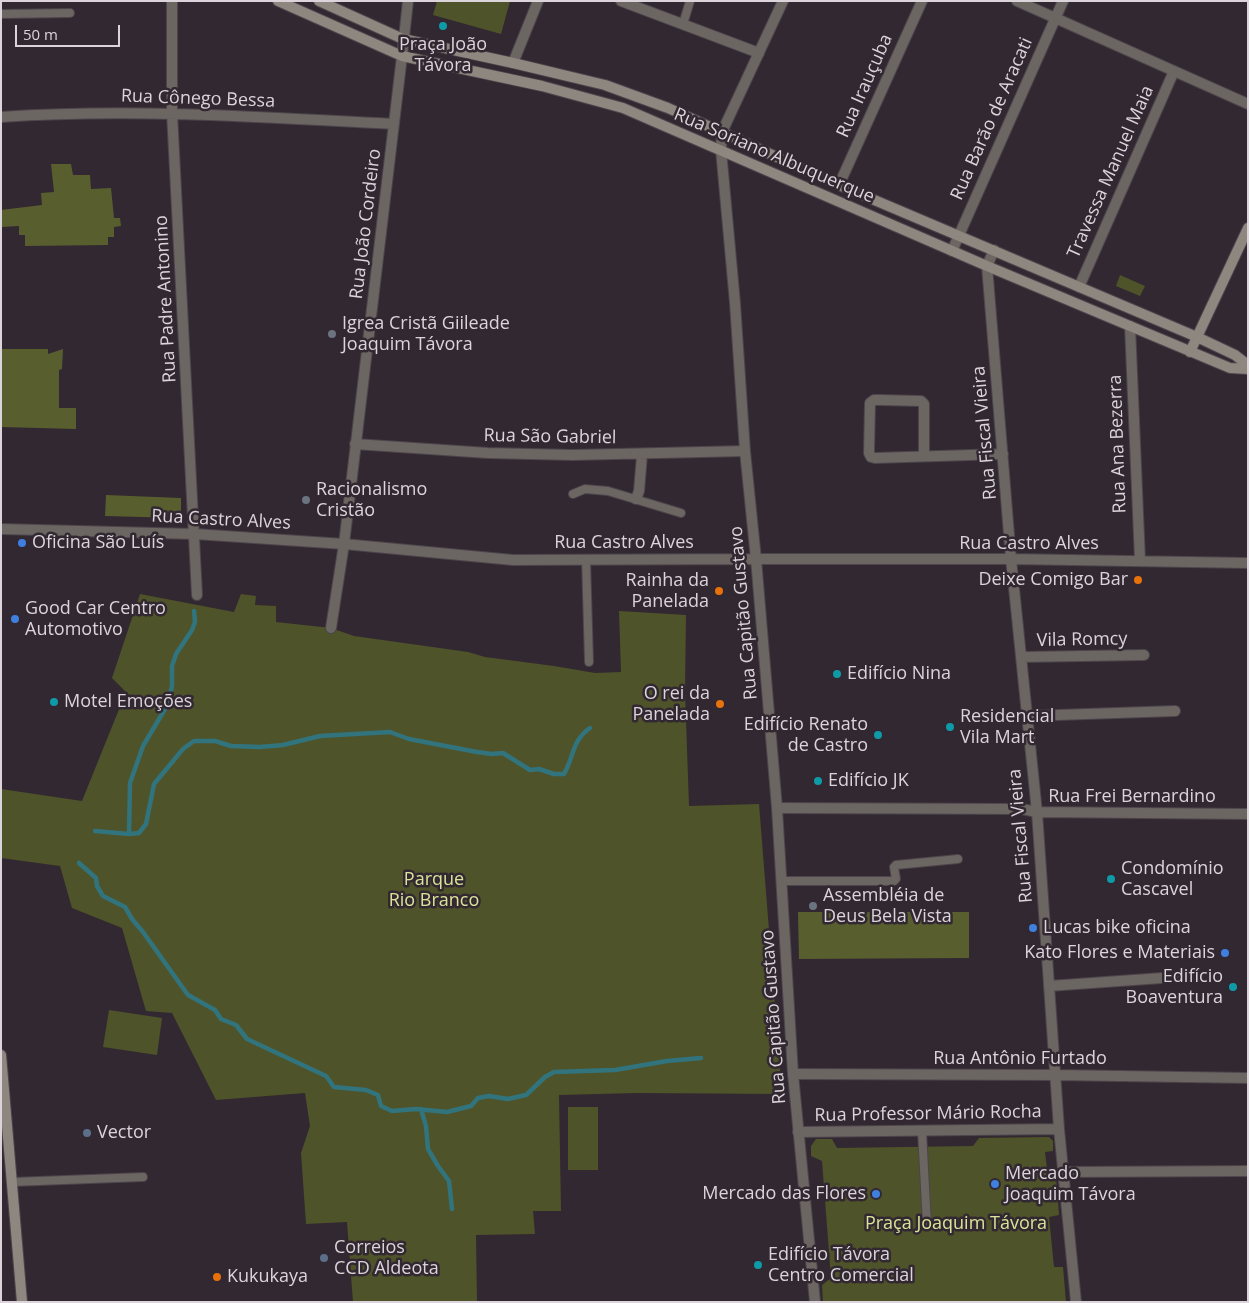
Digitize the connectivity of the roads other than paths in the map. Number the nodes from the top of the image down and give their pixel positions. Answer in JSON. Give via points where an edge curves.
{"nodes":[{"id":1,"x":172,"y":1,"type":"edge"},
{"id":2,"x":278,"y":1,"type":"edge"},
{"id":3,"x":319,"y":1,"type":"edge"},
{"id":4,"x":408,"y":1,"type":"edge"},
{"id":5,"x":538,"y":1,"type":"edge"},
{"id":6,"x":621,"y":1,"type":"edge"},
{"id":7,"x":690,"y":1,"type":"edge"},
{"id":8,"x":783,"y":1,"type":"edge"},
{"id":9,"x":922,"y":1,"type":"edge"},
{"id":10,"x":1017,"y":1,"type":"edge"},
{"id":11,"x":1063,"y":1,"type":"edge"},
{"id":12,"x":70,"y":13,"type":"dead end"},
{"id":13,"x":1,"y":14,"type":"edge"},
{"id":14,"x":1055,"y":18,"type":"junction"},
{"id":15,"x":684,"y":24,"type":"junction"},
{"id":16,"x":403,"y":40,"type":"junction"},
{"id":17,"x":759,"y":53,"type":"junction"},
{"id":18,"x":402,"y":56,"type":"junction"},
{"id":19,"x":513,"y":63,"type":"junction"},
{"id":20,"x":1174,"y":71,"type":"junction"},
{"id":21,"x":605,"y":86,"type":"junction"},
{"id":22,"x":601,"y":101,"type":"junction"},
{"id":23,"x":1248,"y":104,"type":"edge"},
{"id":24,"x":172,"y":113,"type":"junction"},
{"id":25,"x":1,"y":118,"type":"edge"},
{"id":26,"x":394,"y":124,"type":"junction"},
{"id":27,"x":722,"y":132,"type":"junction"},
{"id":28,"x":721,"y":150,"type":"junction"},
{"id":29,"x":839,"y":185,"type":"junction"},
{"id":30,"x":1248,"y":228,"type":"edge"},
{"id":31,"x":958,"y":235,"type":"junction"},
{"id":32,"x":994,"y":250,"type":"junction"},
{"id":33,"x":952,"y":251,"type":"junction"},
{"id":34,"x":987,"y":266,"type":"junction"},
{"id":35,"x":1079,"y":287,"type":"junction"},
{"id":36,"x":1130,"y":326,"type":"junction"},
{"id":37,"x":1197,"y":337,"type":"junction"},
{"id":38,"x":1190,"y":352,"type":"junction"},
{"id":39,"x":1248,"y":365,"type":"edge"},
{"id":40,"x":1248,"y":369,"type":"edge"},
{"id":41,"x":355,"y":444,"type":"junction"},
{"id":42,"x":745,"y":451,"type":"junction"},
{"id":43,"x":1003,"y":454,"type":"junction"},
{"id":44,"x":642,"y":455,"type":"junction"},
{"id":45,"x":924,"y":456,"type":"junction"},
{"id":46,"x":573,"y":494,"type":"dead end"},
{"id":47,"x":636,"y":499,"type":"junction"},
{"id":48,"x":681,"y":512,"type":"dead end"},
{"id":49,"x":1,"y":529,"type":"edge"},
{"id":50,"x":195,"y":534,"type":"junction"},
{"id":51,"x":344,"y":544,"type":"junction"},
{"id":52,"x":756,"y":559,"type":"junction"},
{"id":53,"x":1011,"y":559,"type":"junction"},
{"id":54,"x":586,"y":560,"type":"junction"},
{"id":55,"x":1140,"y":560,"type":"junction"},
{"id":56,"x":1248,"y":563,"type":"edge"},
{"id":57,"x":197,"y":595,"type":"dead end"},
{"id":58,"x":331,"y":628,"type":"dead end"},
{"id":59,"x":1144,"y":655,"type":"dead end"},
{"id":60,"x":1022,"y":657,"type":"junction"},
{"id":61,"x":589,"y":662,"type":"dead end"},
{"id":62,"x":1175,"y":711,"type":"dead end"},
{"id":63,"x":1027,"y":716,"type":"junction"},
{"id":64,"x":776,"y":808,"type":"junction"},
{"id":65,"x":1037,"y":812,"type":"junction"},
{"id":66,"x":1248,"y":814,"type":"edge"},
{"id":67,"x":958,"y":859,"type":"dead end"},
{"id":68,"x":782,"y":881,"type":"junction"},
{"id":69,"x":1190,"y":976,"type":"dead end"},
{"id":70,"x":1049,"y":986,"type":"junction"},
{"id":71,"x":1,"y":1055,"type":"edge"},
{"id":72,"x":793,"y":1074,"type":"junction"},
{"id":73,"x":1055,"y":1075,"type":"junction"},
{"id":74,"x":1248,"y":1078,"type":"edge"},
{"id":75,"x":1059,"y":1129,"type":"junction"},
{"id":76,"x":922,"y":1131,"type":"junction"},
{"id":77,"x":798,"y":1132,"type":"junction"},
{"id":78,"x":1248,"y":1171,"type":"edge"},
{"id":79,"x":1064,"y":1172,"type":"junction"},
{"id":80,"x":143,"y":1177,"type":"dead end"},
{"id":81,"x":12,"y":1182,"type":"junction"},
{"id":82,"x":927,"y":1225,"type":"dead end"},
{"id":83,"x":22,"y":1302,"type":"edge"},
{"id":84,"x":815,"y":1302,"type":"edge"},
{"id":85,"x":1076,"y":1302,"type":"edge"}],
"edges":[{"from":1,"to":24,"type":"street","name":"Rua Padre Antonino"},
{"from":2,"to":18,"type":"main road","name":"Rua Soriano Albuquerque"},
{"from":3,"to":16,"type":"main road","name":"Rua Soriano Albuquerque"},
{"from":4,"to":16,"type":"street","name":"Rua João Cordeiro"},
{"from":5,"to":19,"type":"street"},
{"from":6,"to":15,"type":"street"},
{"from":7,"to":15,"type":"lane"},
{"from":8,"to":17,"type":"street"},
{"from":9,"to":29,"type":"street","name":"Rua Irauçuba"},
{"from":10,"to":14,"type":"street"},
{"from":11,"to":14,"type":"street","name":"Rua Barão de Aracati"},
{"from":12,"to":13,"type":"lane"},
{"from":14,"to":20,"type":"street"},
{"from":14,"to":31,"type":"street","name":"Rua Barão de Aracati"},
{"from":15,"to":17,"type":"street"},
{"from":16,"to":18,"type":"street","name":"Rua João Cordeiro"},
{"from":16,"to":19,"type":"main road","name":"Rua Soriano Albuquerque"},
{"from":17,"to":27,"type":"street"},
{"from":18,"to":22,"type":"main road","name":"Rua Soriano Albuquerque"},
{"from":18,"to":26,"type":"street","name":"Rua João Cordeiro"},
{"from":19,"to":21,"type":"main road","name":"Rua Soriano Albuquerque"},
{"from":20,"to":23,"type":"street"},
{"from":20,"to":35,"type":"street","name":"Travessa Manuel Maia"},
{"from":21,"to":22,"type":"main road"},
{"from":21,"to":27,"type":"main road","name":"Rua Soriano Albuquerque","via":[[668,108]]},
{"from":22,"to":28,"type":"main road","name":"Rua Soriano Albuquerque"},
{"from":24,"to":25,"type":"street","name":"Rua Cônego Bessa"},
{"from":24,"to":26,"type":"street","name":"Rua Cônego Bessa"},
{"from":24,"to":50,"type":"street","name":"Rua Padre Antonino"},
{"from":26,"to":41,"type":"street","name":"Rua João Cordeiro"},
{"from":27,"to":28,"type":"street","name":"Rua Capitão Gustavo"},
{"from":27,"to":29,"type":"main road","name":"Rua Soriano Albuquerque"},
{"from":28,"to":33,"type":"main road","name":"Rua Soriano Albuquerque"},
{"from":28,"to":42,"type":"street","name":"Rua Capitão Gustavo"},
{"from":29,"to":31,"type":"main road","name":"Rua Soriano Albuquerque"},
{"from":30,"to":37,"type":"main road"},
{"from":31,"to":32,"type":"main road","name":"Rua Soriano Albuquerque"},
{"from":31,"to":33,"type":"street","name":"Rua Barão de Aracati"},
{"from":32,"to":34,"type":"street","name":"Rua Fiscal Vieira"},
{"from":32,"to":35,"type":"main road","name":"Rua Soriano Albuquerque"},
{"from":33,"to":34,"type":"main road","name":"Rua Soriano Albuquerque"},
{"from":34,"to":36,"type":"main road","name":"Rua Soriano Albuquerque"},
{"from":34,"to":43,"type":"street","name":"Rua Fiscal Vieira"},
{"from":35,"to":37,"type":"main road","name":"Rua Soriano Albuquerque"},
{"from":36,"to":38,"type":"main road","name":"Rua Soriano Albuquerque"},
{"from":36,"to":55,"type":"street","name":"Rua Ana Bezerra"},
{"from":37,"to":38,"type":"main road"},
{"from":37,"to":39,"type":"main road","name":"Rua Soriano Albuquerque","via":[[1235,355]]},
{"from":38,"to":40,"type":"main road","name":"Rua Soriano Albuquerque","via":[[1230,368]]},
{"from":41,"to":44,"type":"street","name":"Rua São Gabriel","via":[[488,453]]},
{"from":41,"to":51,"type":"street","name":"Rua João Cordeiro"},
{"from":42,"to":44,"type":"street","name":"Rua São Gabriel"},
{"from":42,"to":52,"type":"street","name":"Rua Capitão Gustavo"},
{"from":43,"to":45,"type":"street"},
{"from":43,"to":53,"type":"street","name":"Rua Fiscal Vieira"},
{"from":44,"to":47,"type":"street"},
{"from":45,"to":45,"type":"street","via":[[871,457],[868,453],[870,404],[874,400],[921,401],[924,404]]},
{"from":46,"to":47,"type":"lane","via":[[594,489]]},
{"from":47,"to":48,"type":"lane"},
{"from":49,"to":50,"type":"street","name":"Rua Castro Alves"},
{"from":50,"to":51,"type":"street","name":"Rua Castro Alves"},
{"from":50,"to":57,"type":"street","name":"Rua Padre Antonino"},
{"from":51,"to":54,"type":"street","name":"Rua Castro Alves","via":[[514,560]]},
{"from":51,"to":58,"type":"street","name":"Rua João Cordeiro"},
{"from":52,"to":53,"type":"street","name":"Rua Castro Alves"},
{"from":52,"to":54,"type":"street","name":"Rua Castro Alves"},
{"from":52,"to":64,"type":"street","name":"Rua Capitão Gustavo"},
{"from":53,"to":55,"type":"street","name":"Rua Castro Alves"},
{"from":53,"to":60,"type":"street","name":"Rua Fiscal Vieira"},
{"from":54,"to":61,"type":"lane"},
{"from":55,"to":56,"type":"street","name":"Rua Castro Alves"},
{"from":59,"to":60,"type":"street","name":"Vila Romcy"},
{"from":60,"to":63,"type":"street","name":"Rua Fiscal Vieira"},
{"from":62,"to":63,"type":"street"},
{"from":63,"to":65,"type":"street","name":"Rua Fiscal Vieira"},
{"from":64,"to":65,"type":"street","name":"Rua Frei Bernardino","via":[[1022,809]]},
{"from":64,"to":68,"type":"street","name":"Rua Capitão Gustavo"},
{"from":65,"to":66,"type":"street","name":"Rua Frei Bernardino"},
{"from":65,"to":70,"type":"street","name":"Rua Fiscal Vieira"},
{"from":67,"to":68,"type":"lane","via":[[896,865],[894,881]]},
{"from":68,"to":72,"type":"street","name":"Rua Capitão Gustavo"},
{"from":69,"to":70,"type":"street"},
{"from":70,"to":73,"type":"street","name":"Rua Fiscal Vieira"},
{"from":71,"to":81,"type":"main road"},
{"from":72,"to":73,"type":"street","name":"Rua Antônio Furtado"},
{"from":72,"to":77,"type":"street","name":"Rua Capitão Gustavo"},
{"from":73,"to":74,"type":"street","name":"Rua Antônio Furtado"},
{"from":73,"to":75,"type":"street","name":"Rua Fiscal Vieira"},
{"from":75,"to":76,"type":"street","name":"Rua Professor Mário Rocha"},
{"from":75,"to":79,"type":"street","name":"Rua Fiscal Vieira"},
{"from":76,"to":77,"type":"street","name":"Rua Professor Mário Rocha"},
{"from":76,"to":82,"type":"lane"},
{"from":77,"to":84,"type":"street","name":"Rua Capitão Gustavo"},
{"from":78,"to":79,"type":"street"},
{"from":79,"to":85,"type":"street","name":"Rua Fiscal Vieira"},
{"from":80,"to":81,"type":"lane"},
{"from":81,"to":83,"type":"main road"}]}
